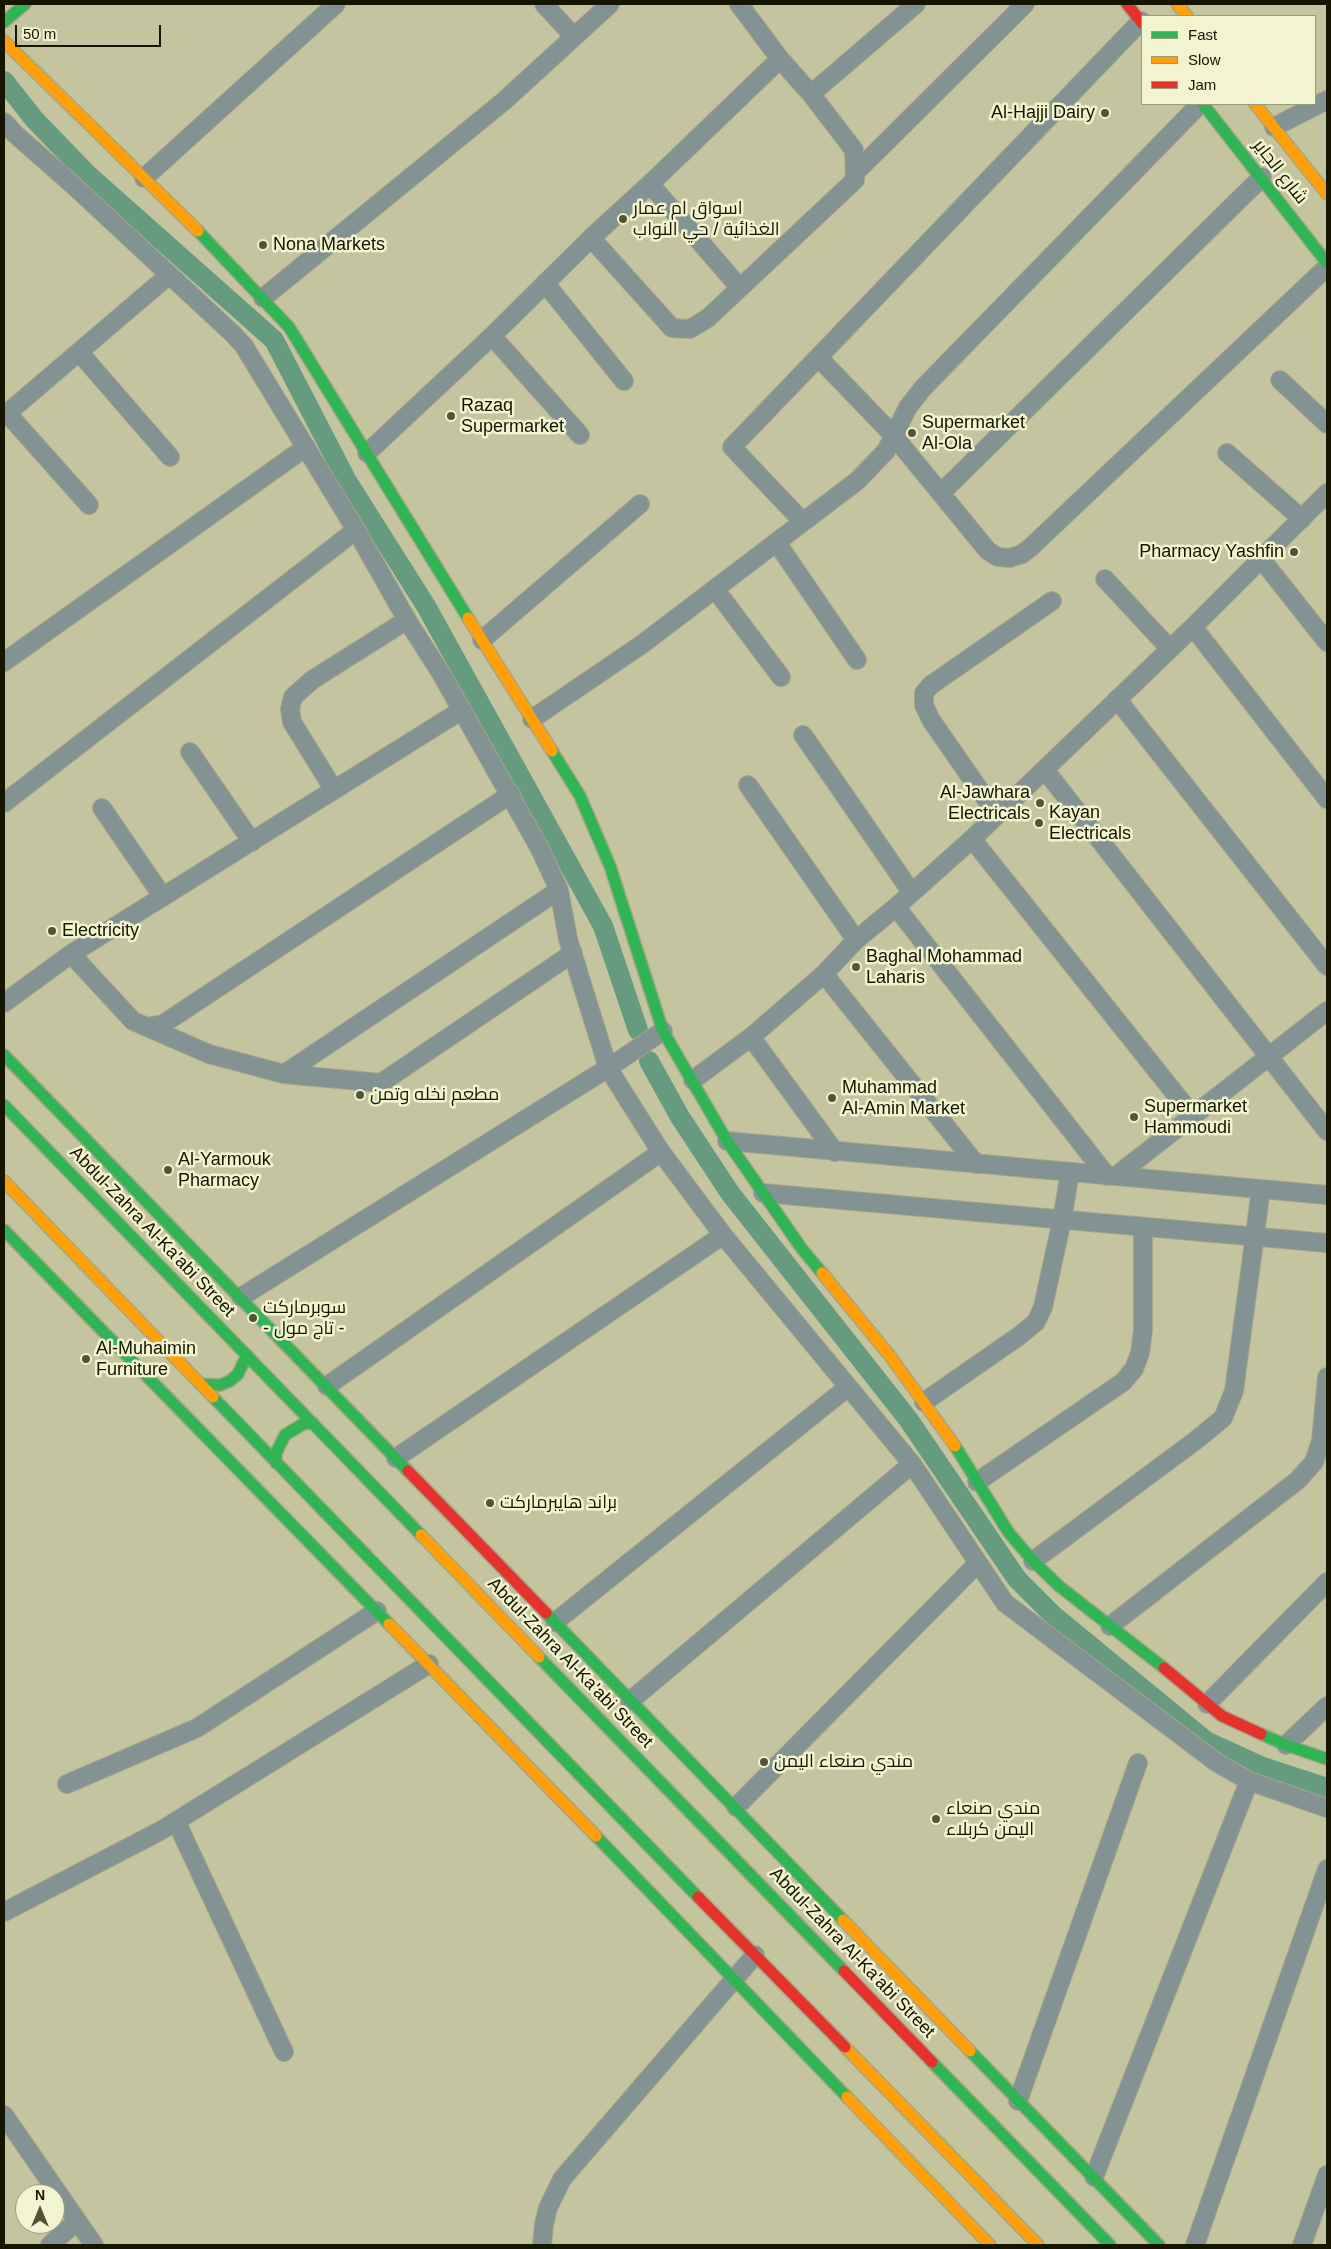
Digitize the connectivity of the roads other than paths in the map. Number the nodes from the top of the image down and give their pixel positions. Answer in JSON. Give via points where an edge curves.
{"nodes":[{"id":1,"x":25,"y":4,"type":"edge"},
{"id":2,"x":336,"y":4,"type":"edge"},
{"id":3,"x":544,"y":4,"type":"edge"},
{"id":4,"x":610,"y":4,"type":"edge"},
{"id":5,"x":739,"y":4,"type":"edge"},
{"id":6,"x":916,"y":4,"type":"edge"},
{"id":7,"x":1025,"y":4,"type":"edge"},
{"id":8,"x":1128,"y":4,"type":"edge"},
{"id":9,"x":1177,"y":4,"type":"edge"},
{"id":10,"x":1186,"y":15,"type":"edge"},
{"id":11,"x":1141,"y":21,"type":"edge"},
{"id":12,"x":4,"y":22,"type":"edge"},
{"id":13,"x":1141,"y":23,"type":"edge"},
{"id":14,"x":574,"y":37,"type":"junction"},
{"id":15,"x":4,"y":41,"type":"edge"},
{"id":16,"x":780,"y":59,"type":"junction"},
{"id":17,"x":811,"y":94,"type":"junction"},
{"id":18,"x":1327,"y":100,"type":"edge"},
{"id":19,"x":1201,"y":105,"type":"edge"},
{"id":20,"x":1203,"y":105,"type":"edge"},
{"id":21,"x":1256,"y":105,"type":"edge"},
{"id":22,"x":4,"y":122,"type":"edge"},
{"id":23,"x":1274,"y":127,"type":"junction"},
{"id":24,"x":856,"y":172,"type":"junction"},
{"id":25,"x":144,"y":178,"type":"junction"},
{"id":26,"x":1262,"y":178,"type":"junction"},
{"id":27,"x":650,"y":184,"type":"junction"},
{"id":28,"x":1325,"y":186,"type":"edge"},
{"id":29,"x":591,"y":238,"type":"junction"},
{"id":30,"x":1327,"y":265,"type":"edge"},
{"id":31,"x":169,"y":275,"type":"junction"},
{"id":32,"x":545,"y":282,"type":"junction"},
{"id":33,"x":740,"y":288,"type":"junction"},
{"id":34,"x":264,"y":298,"type":"junction"},
{"id":35,"x":492,"y":336,"type":"junction"},
{"id":36,"x":79,"y":352,"type":"junction"},
{"id":37,"x":819,"y":358,"type":"junction"},
{"id":38,"x":1280,"y":380,"type":"dead end"},
{"id":39,"x":624,"y":381,"type":"dead end"},
{"id":40,"x":5,"y":414,"type":"edge"},
{"id":41,"x":1327,"y":424,"type":"edge"},
{"id":42,"x":580,"y":435,"type":"dead end"},
{"id":43,"x":893,"y":435,"type":"junction"},
{"id":44,"x":306,"y":447,"type":"junction"},
{"id":45,"x":367,"y":453,"type":"junction"},
{"id":46,"x":1227,"y":453,"type":"dead end"},
{"id":47,"x":170,"y":457,"type":"dead end"},
{"id":48,"x":940,"y":493,"type":"junction"},
{"id":49,"x":1327,"y":494,"type":"edge"},
{"id":50,"x":640,"y":504,"type":"dead end"},
{"id":51,"x":89,"y":505,"type":"dead end"},
{"id":52,"x":1302,"y":519,"type":"junction"},
{"id":53,"x":803,"y":522,"type":"junction"},
{"id":54,"x":356,"y":530,"type":"junction"},
{"id":55,"x":777,"y":543,"type":"junction"},
{"id":56,"x":1262,"y":560,"type":"junction"},
{"id":57,"x":1106,"y":580,"type":"dead end"},
{"id":58,"x":715,"y":589,"type":"junction"},
{"id":59,"x":1052,"y":601,"type":"dead end"},
{"id":60,"x":407,"y":620,"type":"junction"},
{"id":61,"x":1193,"y":627,"type":"junction"},
{"id":62,"x":482,"y":640,"type":"junction"},
{"id":63,"x":1327,"y":642,"type":"edge"},
{"id":64,"x":1170,"y":649,"type":"junction"},
{"id":65,"x":857,"y":660,"type":"dead end"},
{"id":66,"x":4,"y":662,"type":"edge"},
{"id":67,"x":781,"y":677,"type":"dead end"},
{"id":68,"x":1117,"y":699,"type":"junction"},
{"id":69,"x":462,"y":710,"type":"junction"},
{"id":70,"x":532,"y":719,"type":"junction"},
{"id":71,"x":803,"y":735,"type":"dead end"},
{"id":72,"x":190,"y":752,"type":"dead end"},
{"id":73,"x":1045,"y":770,"type":"junction"},
{"id":74,"x":748,"y":785,"type":"dead end"},
{"id":75,"x":334,"y":790,"type":"junction"},
{"id":76,"x":511,"y":794,"type":"junction"},
{"id":77,"x":1327,"y":799,"type":"edge"},
{"id":78,"x":4,"y":803,"type":"edge"},
{"id":79,"x":102,"y":808,"type":"dead end"},
{"id":80,"x":997,"y":815,"type":"junction"},
{"id":81,"x":972,"y":839,"type":"junction"},
{"id":82,"x":252,"y":842,"type":"junction"},
{"id":83,"x":559,"y":890,"type":"junction"},
{"id":84,"x":912,"y":893,"type":"junction"},
{"id":85,"x":163,"y":897,"type":"junction"},
{"id":86,"x":896,"y":907,"type":"junction"},
{"id":87,"x":856,"y":940,"type":"junction"},
{"id":88,"x":573,"y":953,"type":"junction"},
{"id":89,"x":71,"y":954,"type":"junction"},
{"id":90,"x":1327,"y":966,"type":"edge"},
{"id":91,"x":824,"y":974,"type":"junction"},
{"id":92,"x":4,"y":1003,"type":"edge"},
{"id":93,"x":1327,"y":1011,"type":"edge"},
{"id":94,"x":147,"y":1027,"type":"junction"},
{"id":95,"x":663,"y":1031,"type":"junction"},
{"id":96,"x":751,"y":1037,"type":"junction"},
{"id":97,"x":4,"y":1055,"type":"edge"},
{"id":98,"x":1271,"y":1056,"type":"junction"},
{"id":99,"x":608,"y":1068,"type":"junction"},
{"id":100,"x":284,"y":1074,"type":"junction"},
{"id":101,"x":693,"y":1080,"type":"junction"},
{"id":102,"x":4,"y":1105,"type":"edge"},
{"id":103,"x":1193,"y":1116,"type":"junction"},
{"id":104,"x":1327,"y":1131,"type":"edge"},
{"id":105,"x":727,"y":1141,"type":"junction"},
{"id":106,"x":661,"y":1152,"type":"junction"},
{"id":107,"x":835,"y":1152,"type":"junction"},
{"id":108,"x":976,"y":1164,"type":"junction"},
{"id":109,"x":1070,"y":1172,"type":"junction"},
{"id":110,"x":1112,"y":1176,"type":"junction"},
{"id":111,"x":4,"y":1181,"type":"edge"},
{"id":112,"x":1261,"y":1189,"type":"junction"},
{"id":113,"x":763,"y":1193,"type":"junction"},
{"id":114,"x":1327,"y":1195,"type":"edge"},
{"id":115,"x":1062,"y":1220,"type":"junction"},
{"id":116,"x":1143,"y":1227,"type":"junction"},
{"id":117,"x":4,"y":1230,"type":"edge"},
{"id":118,"x":723,"y":1234,"type":"junction"},
{"id":119,"x":1255,"y":1237,"type":"junction"},
{"id":120,"x":1327,"y":1243,"type":"edge"},
{"id":121,"x":241,"y":1297,"type":"junction"},
{"id":122,"x":248,"y":1355,"type":"junction"},
{"id":123,"x":1327,"y":1377,"type":"edge"},
{"id":124,"x":200,"y":1384,"type":"junction"},
{"id":125,"x":326,"y":1386,"type":"junction"},
{"id":126,"x":848,"y":1387,"type":"junction"},
{"id":127,"x":924,"y":1402,"type":"junction"},
{"id":128,"x":313,"y":1423,"type":"junction"},
{"id":129,"x":396,"y":1458,"type":"junction"},
{"id":130,"x":276,"y":1464,"type":"junction"},
{"id":131,"x":912,"y":1464,"type":"junction"},
{"id":132,"x":977,"y":1482,"type":"junction"},
{"id":133,"x":1033,"y":1561,"type":"junction"},
{"id":134,"x":978,"y":1563,"type":"junction"},
{"id":135,"x":1327,"y":1582,"type":"edge"},
{"id":136,"x":377,"y":1611,"type":"junction"},
{"id":137,"x":554,"y":1622,"type":"junction"},
{"id":138,"x":1110,"y":1626,"type":"junction"},
{"id":139,"x":429,"y":1664,"type":"junction"},
{"id":140,"x":630,"y":1701,"type":"junction"},
{"id":141,"x":1207,"y":1704,"type":"junction"},
{"id":142,"x":1327,"y":1706,"type":"edge"},
{"id":143,"x":1286,"y":1745,"type":"junction"},
{"id":144,"x":1327,"y":1759,"type":"edge"},
{"id":145,"x":1138,"y":1763,"type":"dead end"},
{"id":146,"x":1249,"y":1781,"type":"junction"},
{"id":147,"x":67,"y":1784,"type":"dead end"},
{"id":148,"x":736,"y":1807,"type":"junction"},
{"id":149,"x":1327,"y":1808,"type":"edge"},
{"id":150,"x":176,"y":1821,"type":"junction"},
{"id":151,"x":1327,"y":1869,"type":"edge"},
{"id":152,"x":4,"y":1912,"type":"edge"},
{"id":153,"x":755,"y":1955,"type":"junction"},
{"id":154,"x":733,"y":1980,"type":"junction"},
{"id":155,"x":284,"y":2052,"type":"dead end"},
{"id":156,"x":1018,"y":2101,"type":"junction"},
{"id":157,"x":4,"y":2115,"type":"edge"},
{"id":158,"x":1327,"y":2176,"type":"edge"},
{"id":159,"x":1094,"y":2177,"type":"junction"},
{"id":160,"x":76,"y":2222,"type":"junction"},
{"id":161,"x":50,"y":2245,"type":"edge"},
{"id":162,"x":94,"y":2245,"type":"edge"},
{"id":163,"x":542,"y":2245,"type":"edge"},
{"id":164,"x":990,"y":2245,"type":"edge"},
{"id":165,"x":1038,"y":2245,"type":"edge"},
{"id":166,"x":1110,"y":2245,"type":"edge"},
{"id":167,"x":1159,"y":2245,"type":"edge"},
{"id":168,"x":1195,"y":2245,"type":"edge"},
{"id":169,"x":1302,"y":2245,"type":"edge"}],
"edges":[{"from":1,"to":12,"type":"street"},
{"from":2,"to":25,"type":"street"},
{"from":3,"to":14,"type":"street"},
{"from":4,"to":14,"type":"street"},
{"from":5,"to":16,"type":"street"},
{"from":6,"to":17,"type":"street"},
{"from":7,"to":24,"type":"street"},
{"from":8,"to":11,"type":"street"},
{"from":9,"to":10,"type":"street"},
{"from":13,"to":37,"type":"street"},
{"from":14,"to":34,"type":"street","via":[[504,101]]},
{"from":15,"to":25,"type":"street"},
{"from":16,"to":17,"type":"street"},
{"from":16,"to":27,"type":"street"},
{"from":17,"to":24,"type":"street","via":[[854,150]]},
{"from":18,"to":23,"type":"street"},
{"from":19,"to":43,"type":"street","via":[[923,388]]},
{"from":20,"to":26,"type":"street","name":"شارع الجاير"},
{"from":21,"to":23,"type":"street","name":"شارع الجاير"},
{"from":22,"to":31,"type":"street"},
{"from":23,"to":28,"type":"street","name":"شارع الجاير"},
{"from":24,"to":33,"type":"street","via":[[855,180]]},
{"from":25,"to":34,"type":"street"},
{"from":26,"to":30,"type":"street","name":"شارع الجاير"},
{"from":26,"to":48,"type":"street"},
{"from":27,"to":29,"type":"street"},
{"from":27,"to":33,"type":"street"},
{"from":29,"to":32,"type":"street"},
{"from":29,"to":33,"type":"street","via":[[672,328],[690,329],[708,318]]},
{"from":30,"to":48,"type":"street","via":[[1022,554],[998,557],[988,551]]},
{"from":31,"to":36,"type":"street"},
{"from":31,"to":44,"type":"street","via":[[244,346]]},
{"from":32,"to":35,"type":"street"},
{"from":32,"to":39,"type":"street"},
{"from":34,"to":45,"type":"street","via":[[288,327]]},
{"from":35,"to":42,"type":"street"},
{"from":35,"to":45,"type":"street"},
{"from":36,"to":40,"type":"street"},
{"from":36,"to":47,"type":"street"},
{"from":37,"to":43,"type":"street"},
{"from":37,"to":53,"type":"street","via":[[732,447]]},
{"from":38,"to":41,"type":"street"},
{"from":40,"to":51,"type":"street"},
{"from":43,"to":48,"type":"street"},
{"from":43,"to":53,"type":"street","via":[[886,451],[857,481]]},
{"from":44,"to":54,"type":"street"},
{"from":44,"to":66,"type":"street"},
{"from":45,"to":62,"type":"street"},
{"from":46,"to":52,"type":"street"},
{"from":49,"to":52,"type":"street"},
{"from":50,"to":62,"type":"street"},
{"from":52,"to":56,"type":"street"},
{"from":53,"to":55,"type":"street"},
{"from":54,"to":60,"type":"street"},
{"from":54,"to":78,"type":"street"},
{"from":55,"to":58,"type":"street"},
{"from":55,"to":65,"type":"street"},
{"from":56,"to":61,"type":"street"},
{"from":56,"to":63,"type":"street"},
{"from":57,"to":64,"type":"street"},
{"from":58,"to":67,"type":"street"},
{"from":58,"to":70,"type":"street"},
{"from":59,"to":80,"type":"street","via":[[932,684],[924,693],[924,705],[931,720]]},
{"from":60,"to":69,"type":"street"},
{"from":60,"to":75,"type":"street","via":[[312,680],[293,697],[290,709],[292,722]]},
{"from":61,"to":64,"type":"street"},
{"from":61,"to":77,"type":"street"},
{"from":62,"to":70,"type":"street"},
{"from":64,"to":68,"type":"street"},
{"from":68,"to":73,"type":"street"},
{"from":68,"to":90,"type":"street"},
{"from":69,"to":75,"type":"street"},
{"from":69,"to":76,"type":"street"},
{"from":70,"to":95,"type":"street","via":[[580,796],[610,866]]},
{"from":71,"to":84,"type":"street"},
{"from":72,"to":82,"type":"street"},
{"from":73,"to":80,"type":"street"},
{"from":73,"to":98,"type":"street"},
{"from":74,"to":87,"type":"street"},
{"from":75,"to":82,"type":"street"},
{"from":76,"to":83,"type":"street"},
{"from":76,"to":94,"type":"street","via":[[163,1024]]},
{"from":79,"to":85,"type":"street"},
{"from":80,"to":81,"type":"street"},
{"from":81,"to":84,"type":"street"},
{"from":81,"to":103,"type":"street"},
{"from":82,"to":85,"type":"street"},
{"from":83,"to":88,"type":"street"},
{"from":83,"to":100,"type":"street"},
{"from":84,"to":86,"type":"street"},
{"from":85,"to":89,"type":"street"},
{"from":86,"to":87,"type":"street"},
{"from":86,"to":110,"type":"street"},
{"from":87,"to":91,"type":"street"},
{"from":88,"to":99,"type":"street"},
{"from":88,"to":100,"type":"street","via":[[381,1083]]},
{"from":89,"to":92,"type":"street"},
{"from":89,"to":94,"type":"street","via":[[134,1021]]},
{"from":91,"to":96,"type":"street"},
{"from":91,"to":108,"type":"street"},
{"from":93,"to":98,"type":"street"},
{"from":94,"to":100,"type":"street","via":[[209,1054]]},
{"from":95,"to":99,"type":"street"},
{"from":95,"to":101,"type":"street"},
{"from":96,"to":101,"type":"street"},
{"from":96,"to":107,"type":"street"},
{"from":97,"to":121,"type":"street"},
{"from":98,"to":103,"type":"street"},
{"from":98,"to":104,"type":"street"},
{"from":99,"to":106,"type":"street"},
{"from":99,"to":121,"type":"street"},
{"from":101,"to":105,"type":"street"},
{"from":102,"to":122,"type":"street","name":"Abdul-Zahra Al-Ka'abi Street"},
{"from":103,"to":110,"type":"street"},
{"from":105,"to":107,"type":"street"},
{"from":105,"to":113,"type":"street"},
{"from":106,"to":118,"type":"street"},
{"from":106,"to":125,"type":"street"},
{"from":107,"to":108,"type":"street"},
{"from":108,"to":109,"type":"street"},
{"from":109,"to":110,"type":"street"},
{"from":109,"to":115,"type":"street"},
{"from":110,"to":112,"type":"street"},
{"from":111,"to":124,"type":"street"},
{"from":112,"to":114,"type":"street"},
{"from":112,"to":119,"type":"street"},
{"from":113,"to":115,"type":"street"},
{"from":113,"to":127,"type":"street","via":[[802,1249]]},
{"from":115,"to":116,"type":"street"},
{"from":115,"to":127,"type":"street","via":[[1043,1307],[1036,1322]]},
{"from":116,"to":119,"type":"street"},
{"from":116,"to":132,"type":"street","via":[[1143,1330],[1134,1369],[1123,1382]]},
{"from":117,"to":136,"type":"street"},
{"from":118,"to":126,"type":"street"},
{"from":118,"to":129,"type":"street"},
{"from":119,"to":120,"type":"street"},
{"from":119,"to":133,"type":"street","via":[[1234,1391],[1223,1418]]},
{"from":121,"to":125,"type":"street"},
{"from":122,"to":124,"type":"street","via":[[238,1374],[230,1380],[210,1386]]},
{"from":122,"to":128,"type":"street","name":"Abdul-Zahra Al-Ka'abi Street"},
{"from":123,"to":138,"type":"street","via":[[1320,1441],[1314,1462],[1298,1480]]},
{"from":124,"to":130,"type":"street"},
{"from":125,"to":129,"type":"street"},
{"from":126,"to":131,"type":"street"},
{"from":126,"to":137,"type":"street"},
{"from":127,"to":132,"type":"street"},
{"from":128,"to":130,"type":"street","via":[[303,1424],[286,1435],[279,1443]]},
{"from":128,"to":166,"type":"street","name":"Abdul-Zahra Al-Ka'abi Street"},
{"from":129,"to":137,"type":"street"},
{"from":130,"to":153,"type":"street"},
{"from":131,"to":134,"type":"street"},
{"from":131,"to":140,"type":"street"},
{"from":132,"to":133,"type":"street","via":[[1009,1533]]},
{"from":133,"to":138,"type":"street"},
{"from":134,"to":146,"type":"street","via":[[1005,1603],[1216,1762]]},
{"from":134,"to":148,"type":"street"},
{"from":135,"to":141,"type":"street"},
{"from":136,"to":139,"type":"street"},
{"from":136,"to":147,"type":"street","via":[[197,1728]]},
{"from":137,"to":140,"type":"street"},
{"from":138,"to":141,"type":"street"},
{"from":139,"to":150,"type":"street"},
{"from":139,"to":154,"type":"street"},
{"from":140,"to":148,"type":"street"},
{"from":141,"to":143,"type":"street","via":[[1222,1716]]},
{"from":142,"to":143,"type":"street"},
{"from":143,"to":144,"type":"street"},
{"from":145,"to":156,"type":"street"},
{"from":146,"to":149,"type":"street"},
{"from":146,"to":159,"type":"street"},
{"from":148,"to":156,"type":"street"},
{"from":150,"to":152,"type":"street"},
{"from":150,"to":155,"type":"street"},
{"from":151,"to":168,"type":"street"},
{"from":153,"to":154,"type":"street"},
{"from":153,"to":165,"type":"street"},
{"from":154,"to":163,"type":"street","via":[[562,2179],[548,2208]]},
{"from":154,"to":164,"type":"street"},
{"from":156,"to":159,"type":"street"},
{"from":157,"to":160,"type":"street"},
{"from":158,"to":169,"type":"street"},
{"from":159,"to":167,"type":"street"},
{"from":160,"to":161,"type":"street"},
{"from":160,"to":162,"type":"street"}]}
